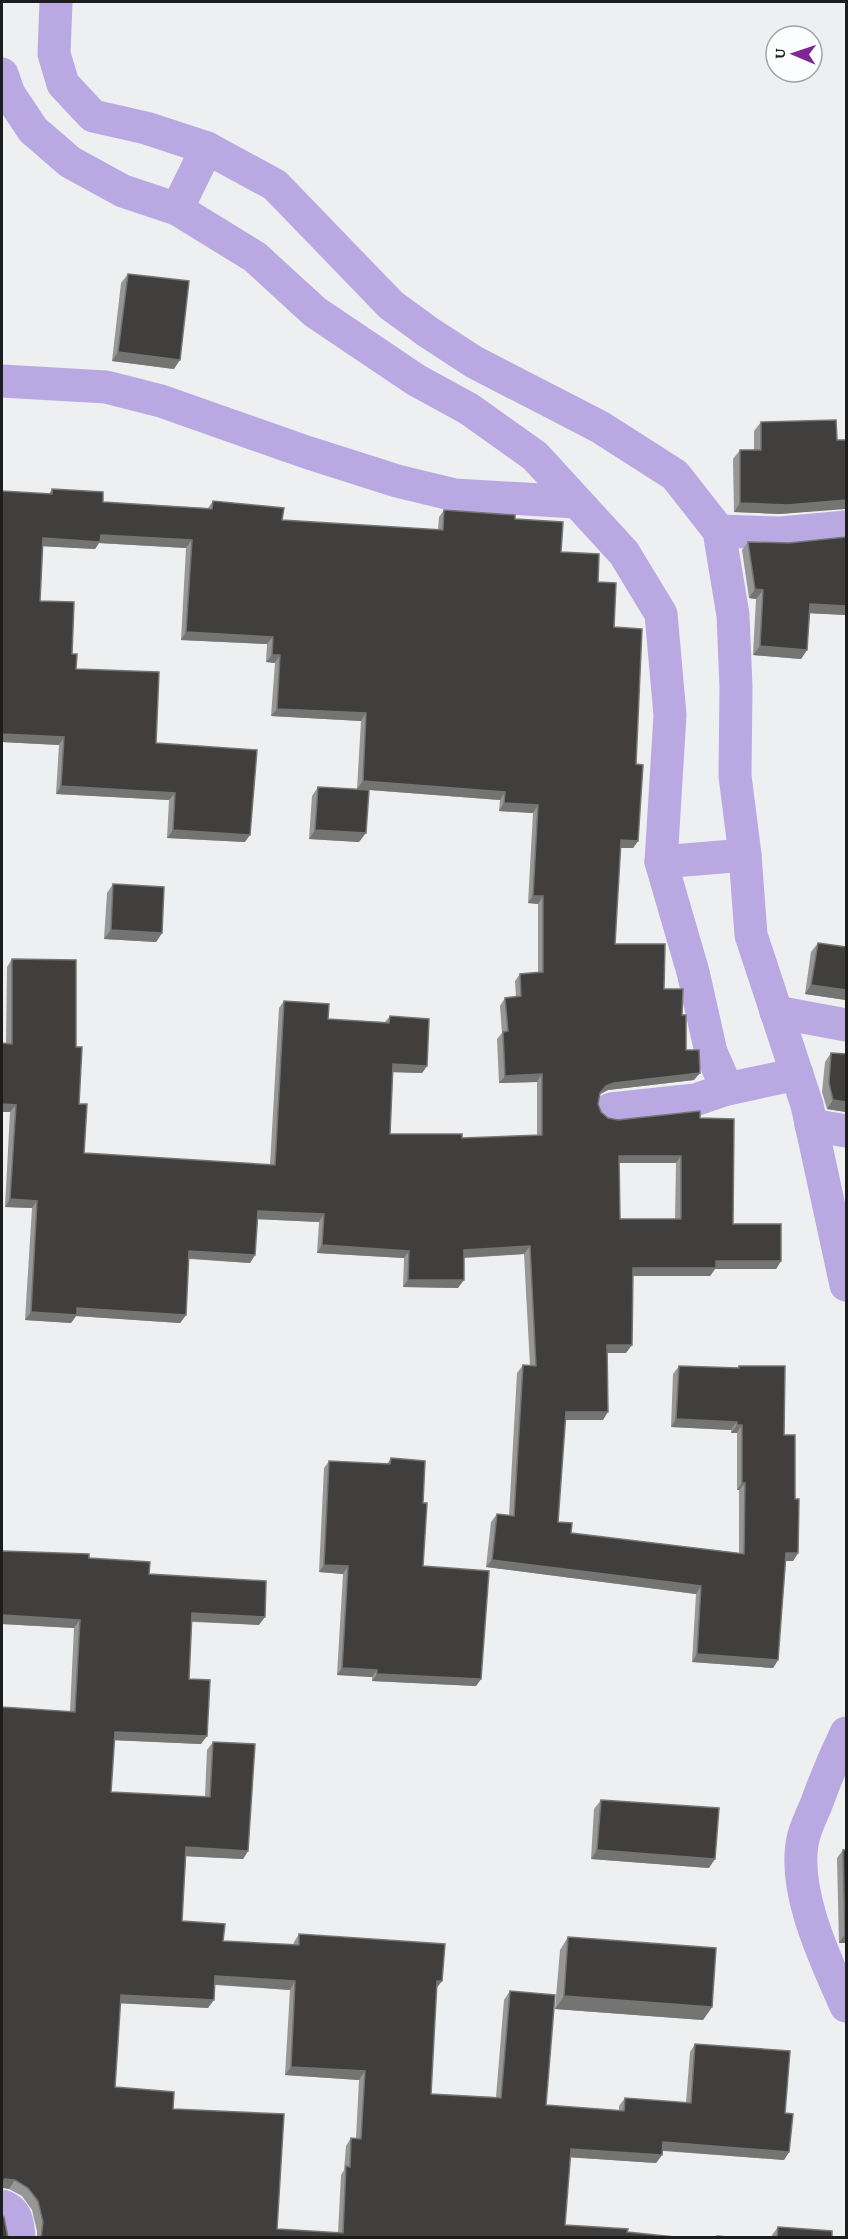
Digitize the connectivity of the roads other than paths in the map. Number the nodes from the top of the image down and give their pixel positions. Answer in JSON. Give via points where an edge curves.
{"nodes":[{"id":1,"x":56,"y":2,"type":"edge"},
{"id":2,"x":2,"y":74,"type":"edge"},
{"id":3,"x":207,"y":148,"type":"junction"},
{"id":4,"x":177,"y":209,"type":"junction"},
{"id":5,"x":2,"y":381,"type":"edge"},
{"id":6,"x":576,"y":502,"type":"junction"},
{"id":7,"x":846,"y":527,"type":"edge"},
{"id":8,"x":719,"y":531,"type":"junction"},
{"id":9,"x":745,"y":855,"type":"junction"},
{"id":10,"x":661,"y":862,"type":"junction"},
{"id":11,"x":776,"y":1012,"type":"junction"},
{"id":12,"x":846,"y":1025,"type":"edge"},
{"id":13,"x":797,"y":1074,"type":"junction"},
{"id":14,"x":727,"y":1089,"type":"junction"},
{"id":15,"x":611,"y":1109,"type":"dead end"},
{"id":16,"x":811,"y":1125,"type":"junction"},
{"id":17,"x":846,"y":1131,"type":"edge"},
{"id":18,"x":846,"y":1285,"type":"edge"},
{"id":19,"x":846,"y":1733,"type":"edge"},
{"id":20,"x":846,"y":2006,"type":"edge"},
{"id":21,"x":2,"y":2206,"type":"edge"},
{"id":22,"x":19,"y":2238,"type":"edge"}],
"edges":[{"from":1,"to":3,"type":"street","via":[[54,54],[63,84],[93,116]]},
{"from":2,"to":4,"type":"street","via":[[9,94],[33,130],[70,162],[123,191]]},
{"from":3,"to":4,"type":"street"},
{"from":3,"to":8,"type":"street","via":[[274,185],[391,305],[428,332],[474,362],[600,427],[675,474]]},
{"from":4,"to":6,"type":"street","via":[[255,257],[315,312],[416,380],[469,409],[535,456]]},
{"from":5,"to":6,"type":"street","via":[[106,387],[160,401],[397,481],[455,495]]},
{"from":6,"to":10,"type":"street","via":[[624,553],[661,614],[670,715]]},
{"from":7,"to":8,"type":"street","via":[[781,533]]},
{"from":8,"to":9,"type":"street","via":[[733,615],[735,776]]},
{"from":9,"to":10,"type":"street"},
{"from":9,"to":11,"type":"street","via":[[751,934]]},
{"from":10,"to":14,"type":"street","via":[[711,1052]]},
{"from":11,"to":12,"type":"street"},
{"from":11,"to":13,"type":"street"},
{"from":13,"to":14,"type":"street"},
{"from":13,"to":16,"type":"street"},
{"from":14,"to":15,"type":"street","via":[[695,1100]]},
{"from":16,"to":17,"type":"street"},
{"from":16,"to":18,"type":"street"},
{"from":19,"to":20,"type":"street","via":[[804,1836],[801,1872],[827,1964]]},
{"from":21,"to":22,"type":"street","via":[[18,2220]]}]}
